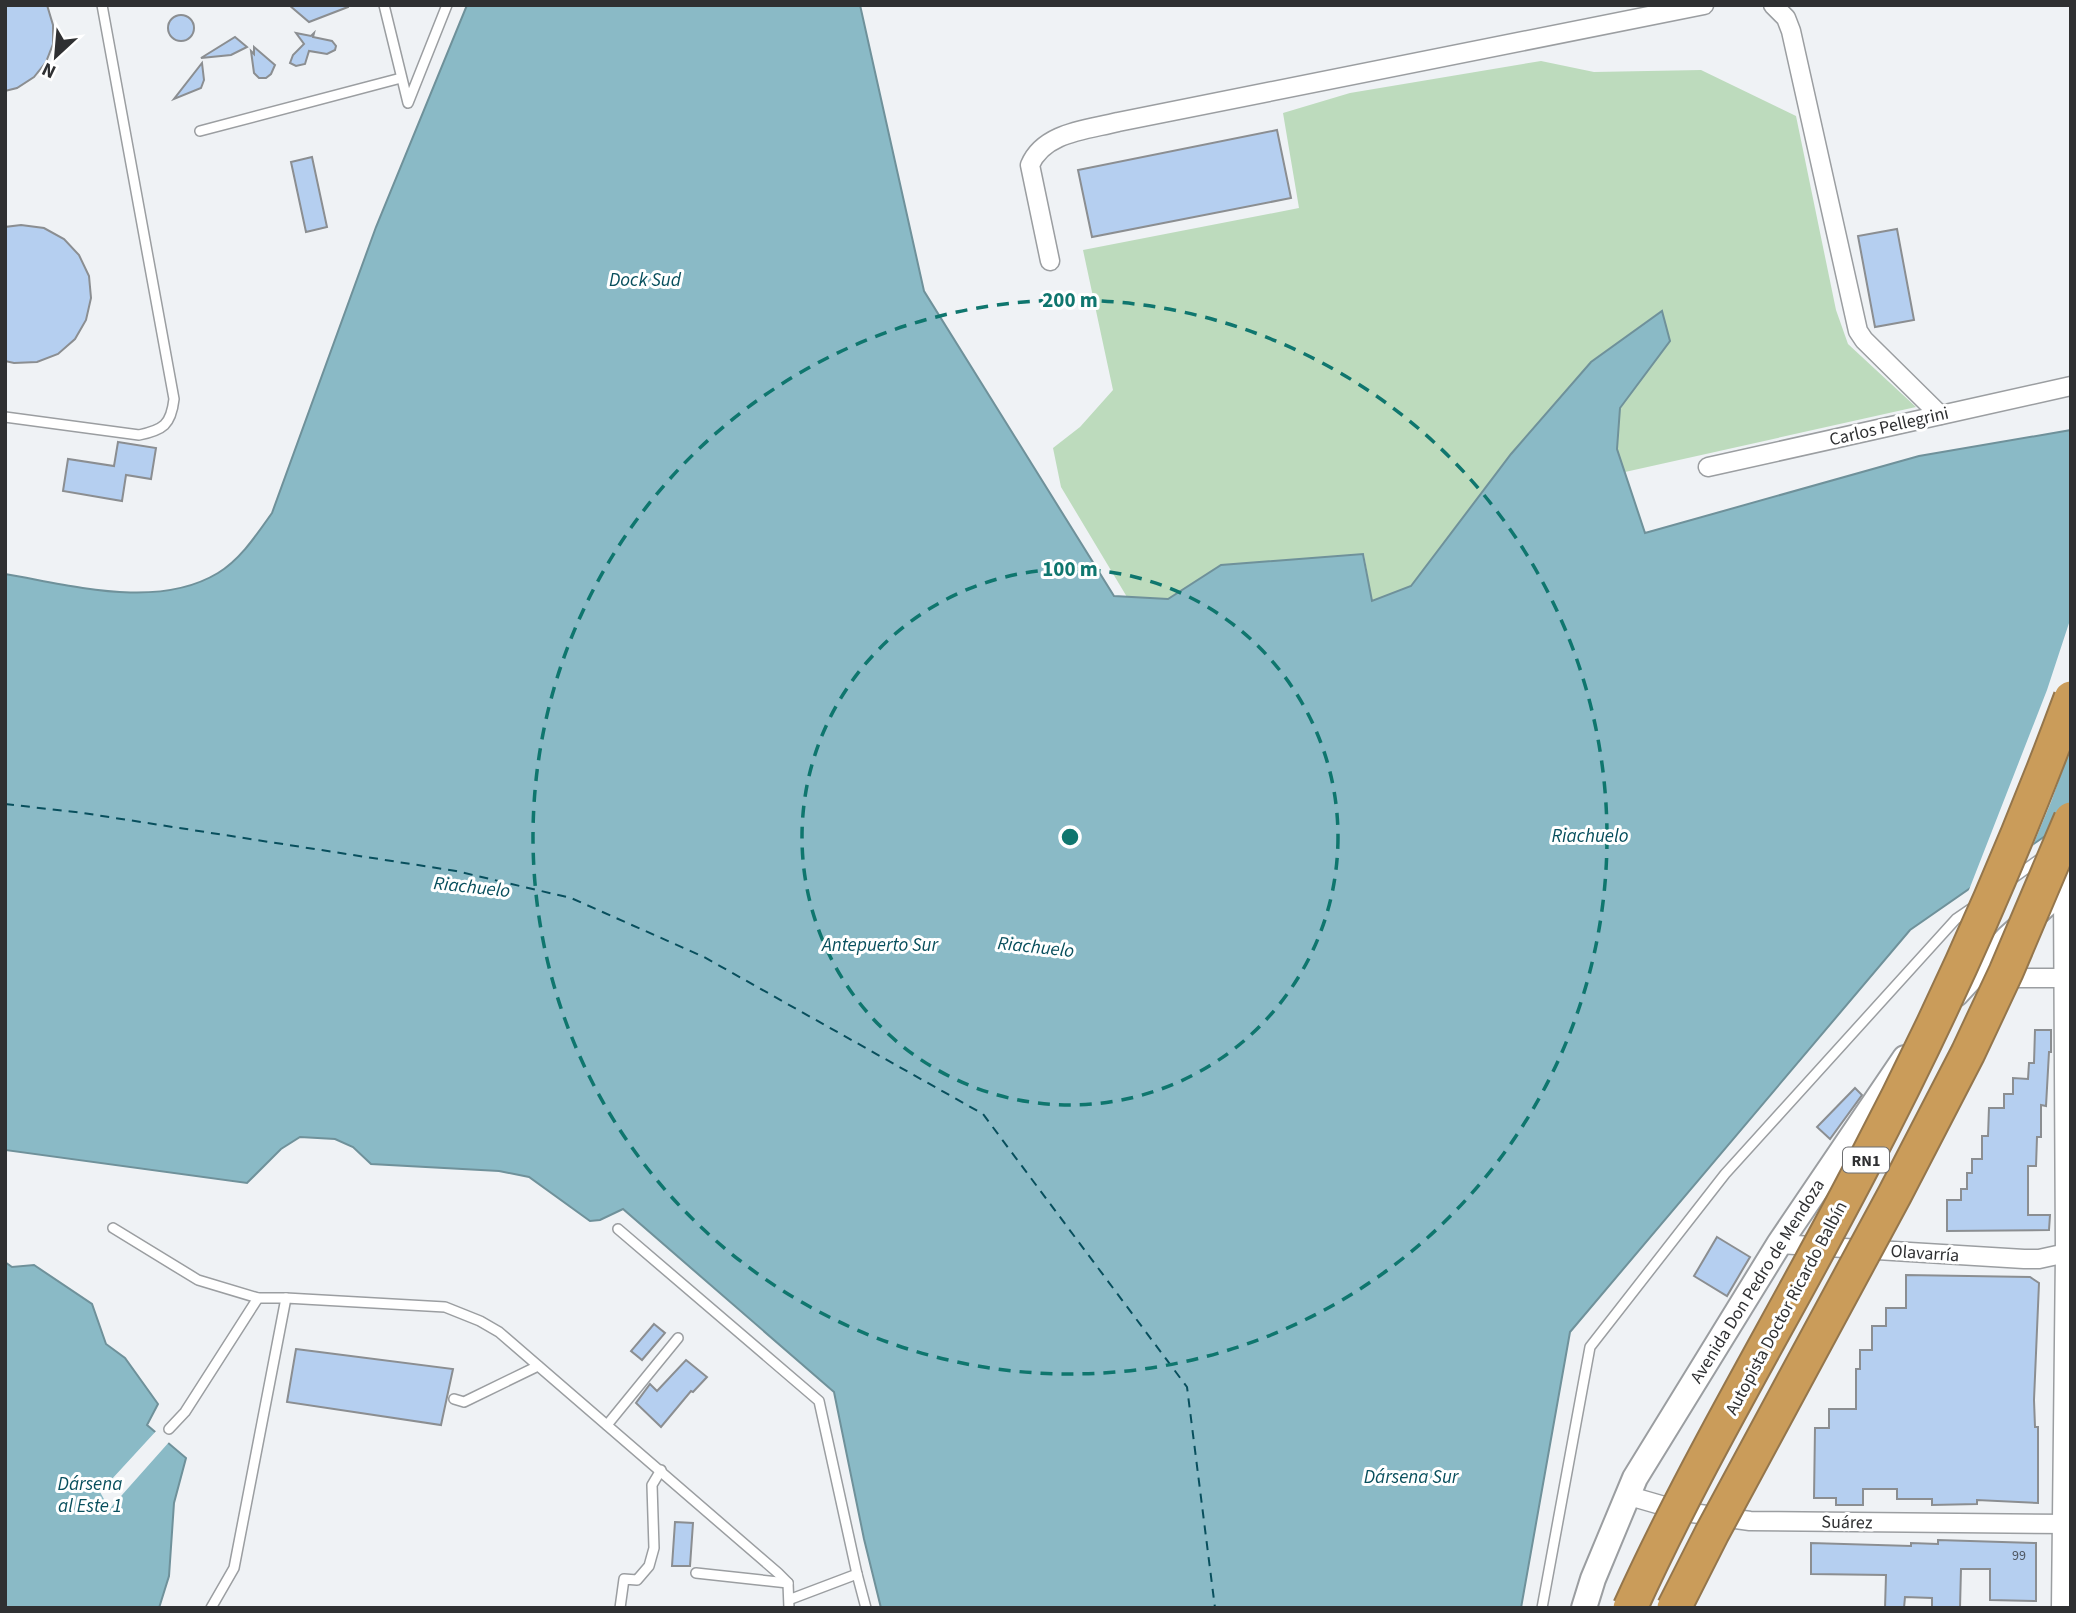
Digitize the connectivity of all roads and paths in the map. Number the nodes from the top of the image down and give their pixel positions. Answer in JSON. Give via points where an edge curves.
{"nodes":[{"id":1,"x":102,"y":5,"type":"edge"},
{"id":2,"x":384,"y":5,"type":"edge"},
{"id":3,"x":447,"y":5,"type":"edge"},
{"id":4,"x":1704,"y":5,"type":"edge"},
{"id":5,"x":1773,"y":5,"type":"edge"},
{"id":6,"x":401,"y":78,"type":"junction"},
{"id":7,"x":200,"y":131,"type":"dead end"},
{"id":8,"x":1050,"y":261,"type":"dead end"},
{"id":9,"x":2071,"y":386,"type":"edge"},
{"id":10,"x":1940,"y":415,"type":"junction"},
{"id":11,"x":5,"y":417,"type":"edge"},
{"id":12,"x":1708,"y":467,"type":"dead end"},
{"id":13,"x":2071,"y":698,"type":"edge"},
{"id":14,"x":2071,"y":819,"type":"edge"},
{"id":15,"x":2071,"y":837,"type":"edge"},
{"id":16,"x":2067,"y":886,"type":"edge"},
{"id":17,"x":1970,"y":978,"type":"junction"},
{"id":18,"x":2068,"y":978,"type":"edge"},
{"id":19,"x":113,"y":1228,"type":"dead end"},
{"id":20,"x":618,"y":1229,"type":"dead end"},
{"id":21,"x":1779,"y":1244,"type":"junction"},
{"id":22,"x":1828,"y":1247,"type":"junction"},
{"id":23,"x":2068,"y":1253,"type":"edge"},
{"id":24,"x":258,"y":1298,"type":"junction"},
{"id":25,"x":286,"y":1298,"type":"junction"},
{"id":26,"x":678,"y":1338,"type":"dead end"},
{"id":27,"x":538,"y":1366,"type":"junction"},
{"id":28,"x":454,"y":1399,"type":"dead end"},
{"id":29,"x":607,"y":1425,"type":"junction"},
{"id":30,"x":169,"y":1429,"type":"dead end"},
{"id":31,"x":661,"y":1470,"type":"junction"},
{"id":32,"x":1626,"y":1494,"type":"junction"},
{"id":33,"x":1685,"y":1512,"type":"junction"},
{"id":34,"x":2066,"y":1524,"type":"edge"},
{"id":35,"x":696,"y":1573,"type":"dead end"},
{"id":36,"x":857,"y":1574,"type":"junction"},
{"id":37,"x":788,"y":1583,"type":"junction"},
{"id":38,"x":790,"y":1603,"type":"edge"},
{"id":39,"x":211,"y":1608,"type":"edge"},
{"id":40,"x":620,"y":1608,"type":"edge"},
{"id":41,"x":866,"y":1608,"type":"edge"},
{"id":42,"x":1542,"y":1608,"type":"edge"},
{"id":43,"x":1584,"y":1608,"type":"edge"},
{"id":44,"x":1630,"y":1608,"type":"edge"},
{"id":45,"x":1643,"y":1608,"type":"edge"},
{"id":46,"x":1674,"y":1608,"type":"edge"},
{"id":47,"x":2061,"y":1608,"type":"edge"}],
"edges":[{"from":1,"to":11,"type":"lane","via":[[174,399],[172,413],[157,431],[139,435]]},
{"from":2,"to":6,"type":"lane"},
{"from":3,"to":6,"type":"lane","via":[[408,103]]},
{"from":4,"to":8,"type":"street","via":[[1057,138],[1039,148],[1030,165]]},
{"from":5,"to":10,"type":"street","via":[[1791,31],[1858,331]]},
{"from":6,"to":7,"type":"lane"},
{"from":9,"to":10,"type":"street","name":"Carlos Pellegrini"},
{"from":10,"to":12,"type":"street","name":"Carlos Pellegrini"},
{"from":13,"to":44,"type":"highway","name":"Autopista Doctor Ricardo Balbín","number":"RN1","bridge":true,"via":[[1992,900],[1937,1020]]},
{"from":14,"to":46,"type":"highway","number":"RN1","bridge":true,"via":[[1968,1053]]},
{"from":15,"to":42,"type":"lane","via":[[1956,919],[1724,1174],[1590,1347]]},
{"from":16,"to":17,"type":"main road","name":"Avenida Don Pedro de Mendoza"},
{"from":16,"to":18,"type":"street"},
{"from":17,"to":18,"type":"street"},
{"from":17,"to":21,"type":"main road","name":"Avenida Don Pedro de Mendoza","via":[[1889,1080]]},
{"from":17,"to":22,"type":"main road","name":"Avenida Don Pedro de Mendoza"},
{"from":18,"to":23,"type":"street"},
{"from":19,"to":24,"type":"lane","via":[[198,1280]]},
{"from":20,"to":36,"type":"lane","via":[[819,1401]]},
{"from":21,"to":22,"type":"street","name":"Olavarría"},
{"from":21,"to":32,"type":"main road","name":"Avenida Don Pedro de Mendoza"},
{"from":22,"to":23,"type":"street","name":"Olavarría","via":[[2024,1259]]},
{"from":22,"to":33,"type":"main road","name":"Avenida Don Pedro de Mendoza"},
{"from":23,"to":34,"type":"street"},
{"from":24,"to":25,"type":"lane"},
{"from":24,"to":30,"type":"lane","via":[[185,1412]]},
{"from":25,"to":27,"type":"lane","via":[[445,1307],[499,1332]]},
{"from":25,"to":39,"type":"lane","via":[[234,1568]]},
{"from":26,"to":29,"type":"lane"},
{"from":27,"to":28,"type":"lane","via":[[464,1402]]},
{"from":27,"to":29,"type":"lane"},
{"from":29,"to":31,"type":"lane"},
{"from":31,"to":37,"type":"lane"},
{"from":31,"to":40,"type":"lane","via":[[652,1485],[654,1548],[649,1566],[638,1580],[624,1579]]},
{"from":32,"to":33,"type":"street","name":"Suárez"},
{"from":32,"to":43,"type":"main road","name":"Avenida Don Pedro de Mendoza"},
{"from":33,"to":34,"type":"street","name":"Suárez","via":[[1750,1521]]},
{"from":33,"to":45,"type":"main road","name":"Avenida Don Pedro de Mendoza"},
{"from":34,"to":47,"type":"street"},
{"from":35,"to":37,"type":"lane"},
{"from":36,"to":38,"type":"lane"},
{"from":36,"to":41,"type":"lane"},
{"from":37,"to":38,"type":"lane"}]}
